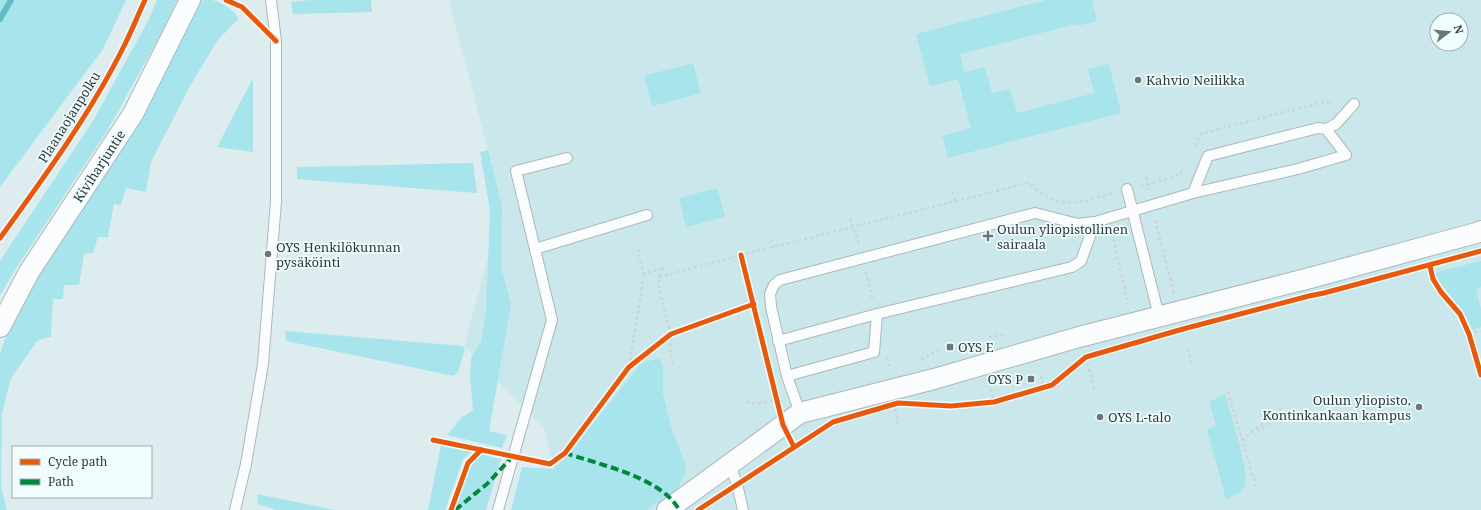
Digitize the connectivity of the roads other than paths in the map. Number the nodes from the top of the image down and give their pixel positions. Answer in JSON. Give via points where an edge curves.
{"nodes":[{"id":1,"x":190,"y":0,"type":"edge"},
{"id":2,"x":271,"y":0,"type":"edge"},
{"id":3,"x":1354,"y":104,"type":"road end"},
{"id":4,"x":1326,"y":129,"type":"junction"},
{"id":5,"x":567,"y":158,"type":"dead end"},
{"id":6,"x":1127,"y":189,"type":"road end"},
{"id":7,"x":1193,"y":194,"type":"junction"},
{"id":8,"x":1132,"y":211,"type":"junction"},
{"id":9,"x":647,"y":215,"type":"dead end"},
{"id":10,"x":1095,"y":222,"type":"junction"},
{"id":11,"x":1481,"y":231,"type":"edge"},
{"id":12,"x":535,"y":249,"type":"junction"},
{"id":13,"x":876,"y":314,"type":"junction"},
{"id":14,"x":1159,"y":316,"type":"junction"},
{"id":15,"x":0,"y":327,"type":"edge"},
{"id":16,"x":778,"y":341,"type":"junction"},
{"id":17,"x":788,"y":376,"type":"junction"},
{"id":18,"x":800,"y":413,"type":"junction"},
{"id":19,"x":730,"y":465,"type":"junction"},
{"id":20,"x":234,"y":510,"type":"edge"},
{"id":21,"x":498,"y":510,"type":"edge"},
{"id":22,"x":667,"y":510,"type":"edge"},
{"id":23,"x":743,"y":510,"type":"edge"}],
"edges":[{"from":1,"to":15,"type":"street","name":"Kiviharjuntie","via":[[133,114],[29,272]]},
{"from":2,"to":20,"type":"lane","via":[[276,41],[276,201],[263,364],[246,464]]},
{"from":3,"to":4,"type":"lane","via":[[1336,124]]},
{"from":4,"to":7,"type":"lane","via":[[1318,128],[1208,156]]},
{"from":4,"to":7,"type":"lane","via":[[1346,155]]},
{"from":5,"to":12,"type":"lane","via":[[516,172]]},
{"from":6,"to":8,"type":"lane"},
{"from":7,"to":8,"type":"lane"},
{"from":8,"to":10,"type":"lane"},
{"from":8,"to":14,"type":"lane"},
{"from":9,"to":12,"type":"lane"},
{"from":10,"to":13,"type":"lane","via":[[1081,261],[1072,267]]},
{"from":10,"to":16,"type":"lane","via":[[1078,224],[1035,213],[780,280],[770,294]]},
{"from":11,"to":14,"type":"street","via":[[1329,274]]},
{"from":12,"to":21,"type":"lane","via":[[552,320]]},
{"from":13,"to":16,"type":"lane"},
{"from":13,"to":17,"type":"lane","via":[[874,352]]},
{"from":14,"to":18,"type":"street","via":[[934,379]]},
{"from":16,"to":17,"type":"lane"},
{"from":17,"to":18,"type":"lane"},
{"from":18,"to":19,"type":"street"},
{"from":19,"to":22,"type":"street"},
{"from":19,"to":23,"type":"lane"}]}
